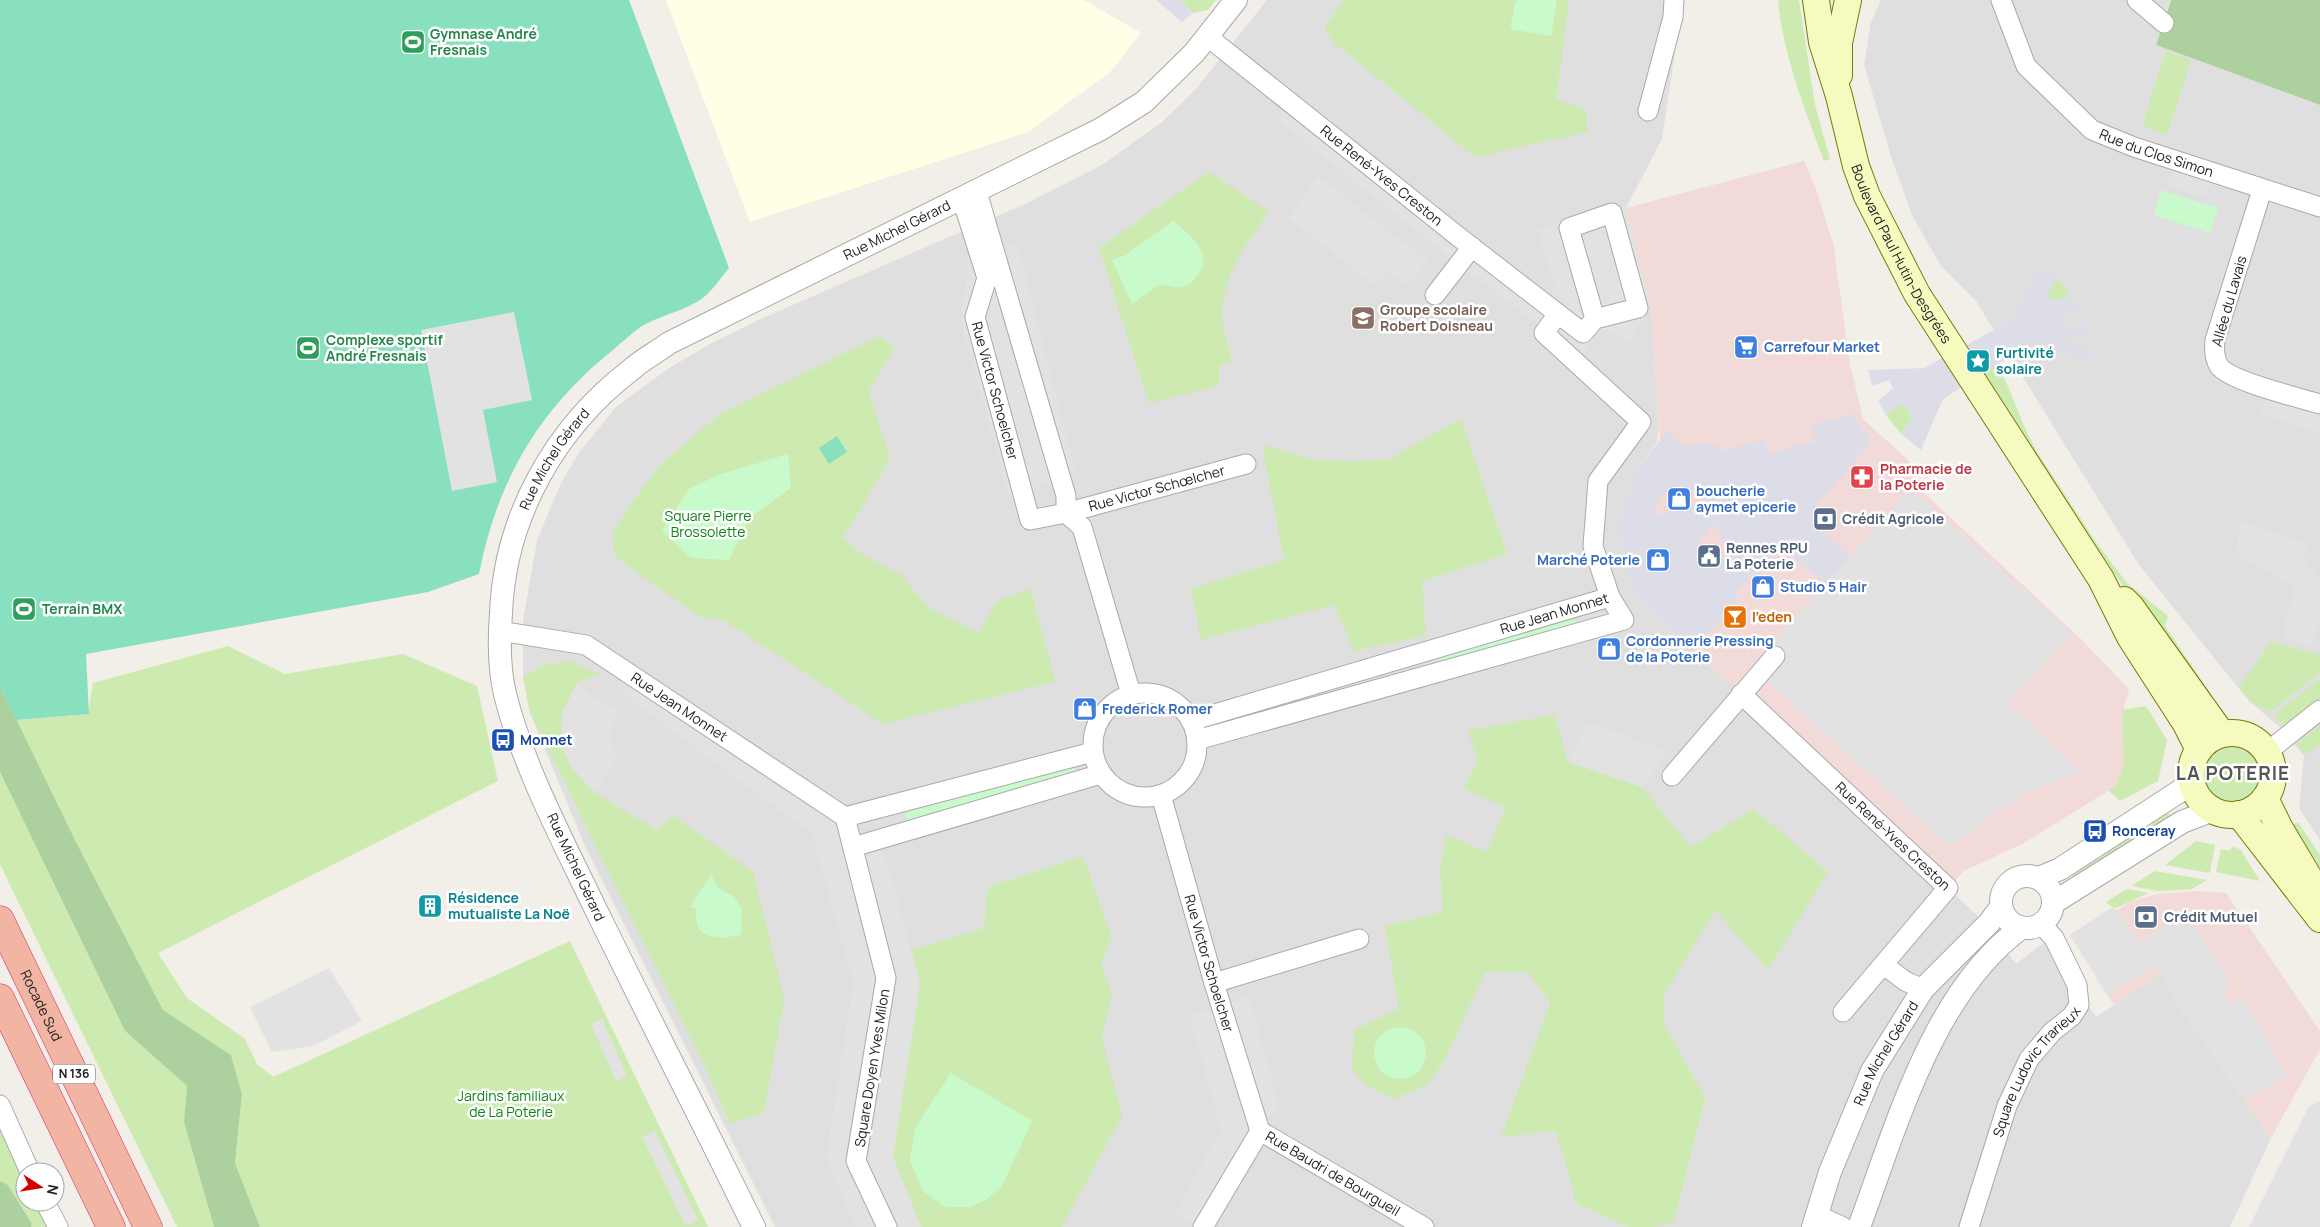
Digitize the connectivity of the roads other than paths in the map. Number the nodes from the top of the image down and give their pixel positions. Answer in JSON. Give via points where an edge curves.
{"nodes":[{"id":1,"x":1236,"y":0,"type":"edge"},
{"id":2,"x":1674,"y":0,"type":"edge"},
{"id":3,"x":1816,"y":0,"type":"edge"},
{"id":4,"x":1848,"y":0,"type":"edge"},
{"id":5,"x":2001,"y":0,"type":"edge"},
{"id":6,"x":2137,"y":0,"type":"edge"},
{"id":7,"x":2164,"y":23,"type":"dead end"},
{"id":8,"x":1208,"y":36,"type":"junction"},
{"id":9,"x":1839,"y":96,"type":"junction"},
{"id":10,"x":1648,"y":111,"type":"dead end"},
{"id":11,"x":2262,"y":190,"type":"junction"},
{"id":12,"x":969,"y":195,"type":"junction"},
{"id":13,"x":2320,"y":207,"type":"edge"},
{"id":14,"x":1472,"y":247,"type":"junction"},
{"id":15,"x":1435,"y":295,"type":"dead end"},
{"id":16,"x":1558,"y":314,"type":"junction"},
{"id":17,"x":1595,"y":319,"type":"junction"},
{"id":18,"x":2320,"y":404,"type":"edge"},
{"id":19,"x":1246,"y":464,"type":"dead end"},
{"id":20,"x":1066,"y":512,"type":"junction"},
{"id":21,"x":2101,"y":578,"type":"junction"},
{"id":22,"x":1610,"y":597,"type":"junction"},
{"id":23,"x":500,"y":631,"type":"junction"},
{"id":24,"x":1775,"y":656,"type":"dead end"},
{"id":25,"x":1131,"y":694,"type":"junction"},
{"id":26,"x":1742,"y":694,"type":"junction"},
{"id":27,"x":2320,"y":710,"type":"edge"},
{"id":28,"x":1191,"y":720,"type":"junction"},
{"id":29,"x":2222,"y":734,"type":"junction"},
{"id":30,"x":1197,"y":740,"type":"junction"},
{"id":31,"x":2199,"y":750,"type":"junction"},
{"id":32,"x":1093,"y":752,"type":"junction"},
{"id":33,"x":2267,"y":752,"type":"junction"},
{"id":34,"x":1101,"y":774,"type":"junction"},
{"id":35,"x":1672,"y":776,"type":"dead end"},
{"id":36,"x":2192,"y":780,"type":"junction"},
{"id":37,"x":1161,"y":795,"type":"junction"},
{"id":38,"x":2265,"y":798,"type":"junction"},
{"id":39,"x":2213,"y":810,"type":"junction"},
{"id":40,"x":2239,"y":814,"type":"junction"},
{"id":41,"x":845,"y":817,"type":"junction"},
{"id":42,"x":853,"y":847,"type":"junction"},
{"id":43,"x":2039,"y":878,"type":"junction"},
{"id":44,"x":2320,"y":896,"type":"edge"},
{"id":45,"x":2053,"y":903,"type":"junction"},
{"id":46,"x":2001,"y":907,"type":"junction"},
{"id":47,"x":2320,"y":919,"type":"edge"},
{"id":48,"x":0,"y":920,"type":"edge"},
{"id":49,"x":2031,"y":926,"type":"junction"},
{"id":50,"x":1359,"y":939,"type":"dead end"},
{"id":51,"x":1884,"y":965,"type":"junction"},
{"id":52,"x":1214,"y":984,"type":"junction"},
{"id":53,"x":1923,"y":989,"type":"junction"},
{"id":54,"x":0,"y":998,"type":"edge"},
{"id":55,"x":1843,"y":1012,"type":"dead end"},
{"id":56,"x":0,"y":1105,"type":"edge"},
{"id":57,"x":1260,"y":1131,"type":"junction"},
{"id":58,"x":26,"y":1162,"type":"edge"},
{"id":59,"x":50,"y":1212,"type":"edge"},
{"id":60,"x":1815,"y":1221,"type":"edge"},
{"id":61,"x":58,"y":1227,"type":"edge"},
{"id":62,"x":111,"y":1227,"type":"edge"},
{"id":63,"x":148,"y":1227,"type":"edge"},
{"id":64,"x":754,"y":1227,"type":"edge"},
{"id":65,"x":887,"y":1227,"type":"edge"},
{"id":66,"x":1203,"y":1227,"type":"edge"},
{"id":67,"x":1424,"y":1227,"type":"edge"},
{"id":68,"x":1843,"y":1227,"type":"edge"},
{"id":69,"x":1859,"y":1227,"type":"edge"},
{"id":70,"x":1969,"y":1227,"type":"edge"}],
"edges":[{"from":1,"to":8,"type":"street","name":"Rue Michel Gérard"},
{"from":2,"to":10,"type":"street","via":[[1673,16]]},
{"from":3,"to":9,"type":"main road","name":"Boulevard Paul Hutin-Desgrées","via":[[1822,42]]},
{"from":4,"to":9,"type":"main road","name":"Boulevard Paul Hutin-Desgrées","via":[[1839,43]]},
{"from":5,"to":11,"type":"street","name":"Rue du Clos Simon","via":[[2026,66],[2092,130]]},
{"from":6,"to":7,"type":"street"},
{"from":8,"to":12,"type":"street","name":"Rue Michel Gérard","via":[[1144,102],[1100,130]]},
{"from":8,"to":14,"type":"street","name":"Rue René-Yves Creston"},
{"from":9,"to":21,"type":"main road","name":"Boulevard Paul Hutin-Desgrées","via":[[1856,166],[1867,196],[1917,294]]},
{"from":11,"to":13,"type":"street","name":"Rue du Clos Simon"},
{"from":11,"to":18,"type":"street","name":"Allée du Lavais","via":[[2214,352],[2220,367],[2235,378]]},
{"from":12,"to":20,"type":"street","via":[[1066,496]]},
{"from":12,"to":20,"type":"street","name":"Rue Victor Schoelcher","via":[[987,278],[975,317],[1030,520]]},
{"from":12,"to":23,"type":"street","name":"Rue Michel Gérard","via":[[669,344],[632,368],[597,399],[565,434],[542,468],[523,509],[507,560]]},
{"from":14,"to":15,"type":"street"},
{"from":14,"to":16,"type":"street","name":"Rue René-Yves Creston"},
{"from":16,"to":17,"type":"street","name":"Rue René-Yves Creston","via":[[1583,333]]},
{"from":16,"to":22,"type":"street","via":[[1544,333],[1641,422],[1598,481],[1593,546]]},
{"from":17,"to":17,"type":"street","name":"Rue René-Yves Creston","via":[[1569,228],[1612,213],[1638,308]]},
{"from":19,"to":20,"type":"street","name":"Rue Victor Schœlcher"},
{"from":20,"to":25,"type":"street","via":[[1082,526]]},
{"from":21,"to":29,"type":"main road","name":"Boulevard Paul Hutin-Desgrées","via":[[2131,607]]},
{"from":21,"to":31,"type":"main road","name":"Boulevard Paul Hutin-Desgrées","via":[[2130,637]]},
{"from":22,"to":28,"type":"street","name":"Rue Jean Monnet"},
{"from":22,"to":30,"type":"street","name":"Rue Jean Monnet","via":[[1624,620]]},
{"from":23,"to":41,"type":"street","name":"Rue Jean Monnet","via":[[586,645]]},
{"from":23,"to":64,"type":"street","name":"Rue Michel Gérard","via":[[504,691],[528,764]]},
{"from":24,"to":26,"type":"street"},
{"from":25,"to":28,"type":"street","via":[[1156,694],[1173,701]]},
{"from":25,"to":32,"type":"street","via":[[1102,714],[1094,730]]},
{"from":26,"to":35,"type":"street"},
{"from":26,"to":51,"type":"street","name":"Rue René-Yves Creston","via":[[1948,888]]},
{"from":27,"to":33,"type":"street"},
{"from":28,"to":30,"type":"street"},
{"from":29,"to":31,"type":"main road"},
{"from":29,"to":33,"type":"main road","via":[[2237,733],[2251,738]]},
{"from":30,"to":37,"type":"street","via":[[1193,765],[1180,783]]},
{"from":31,"to":36,"type":"main road","via":[[2193,764]]},
{"from":32,"to":34,"type":"street"},
{"from":32,"to":41,"type":"street"},
{"from":33,"to":38,"type":"main road","via":[[2273,770]]},
{"from":34,"to":37,"type":"street","via":[[1119,790],[1141,797]]},
{"from":34,"to":42,"type":"street"},
{"from":36,"to":39,"type":"main road","via":[[2199,797]]},
{"from":36,"to":43,"type":"street","name":"Rue Michel Gérard","via":[[2180,792],[2060,869]]},
{"from":37,"to":52,"type":"street","name":"Rue Victor Schoelcher"},
{"from":38,"to":40,"type":"main road"},
{"from":38,"to":44,"type":"main road"},
{"from":39,"to":40,"type":"main road"},
{"from":39,"to":45,"type":"street","via":[[2182,822]]},
{"from":40,"to":47,"type":"main road"},
{"from":41,"to":42,"type":"street"},
{"from":42,"to":65,"type":"street","name":"Square Doyen Yves Milon","via":[[886,978],[856,1161]]},
{"from":43,"to":45,"type":"street","via":[[2050,888]]},
{"from":43,"to":46,"type":"street","name":"Rue Michel Gérard","via":[[2025,875],[2009,882],[2001,894]]},
{"from":45,"to":49,"type":"street","via":[[2048,918]]},
{"from":46,"to":49,"type":"street","via":[[2008,920]]},
{"from":46,"to":53,"type":"street","name":"Rue Michel Gérard"},
{"from":48,"to":63,"type":"highway","name":"Rocade Sud","number":"N 136"},
{"from":49,"to":69,"type":"street","via":[[2004,940],[1973,973],[1924,1055]]},
{"from":49,"to":70,"type":"street","name":"Square Ludovic Trarieux","via":[[2054,938],[2077,985],[2079,1006],[2029,1059],[2007,1106]]},
{"from":50,"to":52,"type":"street"},
{"from":51,"to":53,"type":"street","via":[[1905,981]]},
{"from":51,"to":55,"type":"street","name":"Rue René-Yves Creston"},
{"from":52,"to":57,"type":"street","name":"Rue Victor Schoelcher"},
{"from":53,"to":60,"type":"street","name":"Rue Michel Gérard","via":[[1872,1071],[1830,1172]]},
{"from":54,"to":62,"type":"highway","number":"N 136"},
{"from":56,"to":58,"type":"street"},
{"from":57,"to":66,"type":"street","name":"Rue Baudri de Bourgueil"},
{"from":57,"to":67,"type":"street","name":"Rue Baudri de Bourgueil"},
{"from":59,"to":61,"type":"street"},
{"from":60,"to":68,"type":"street"}]}
